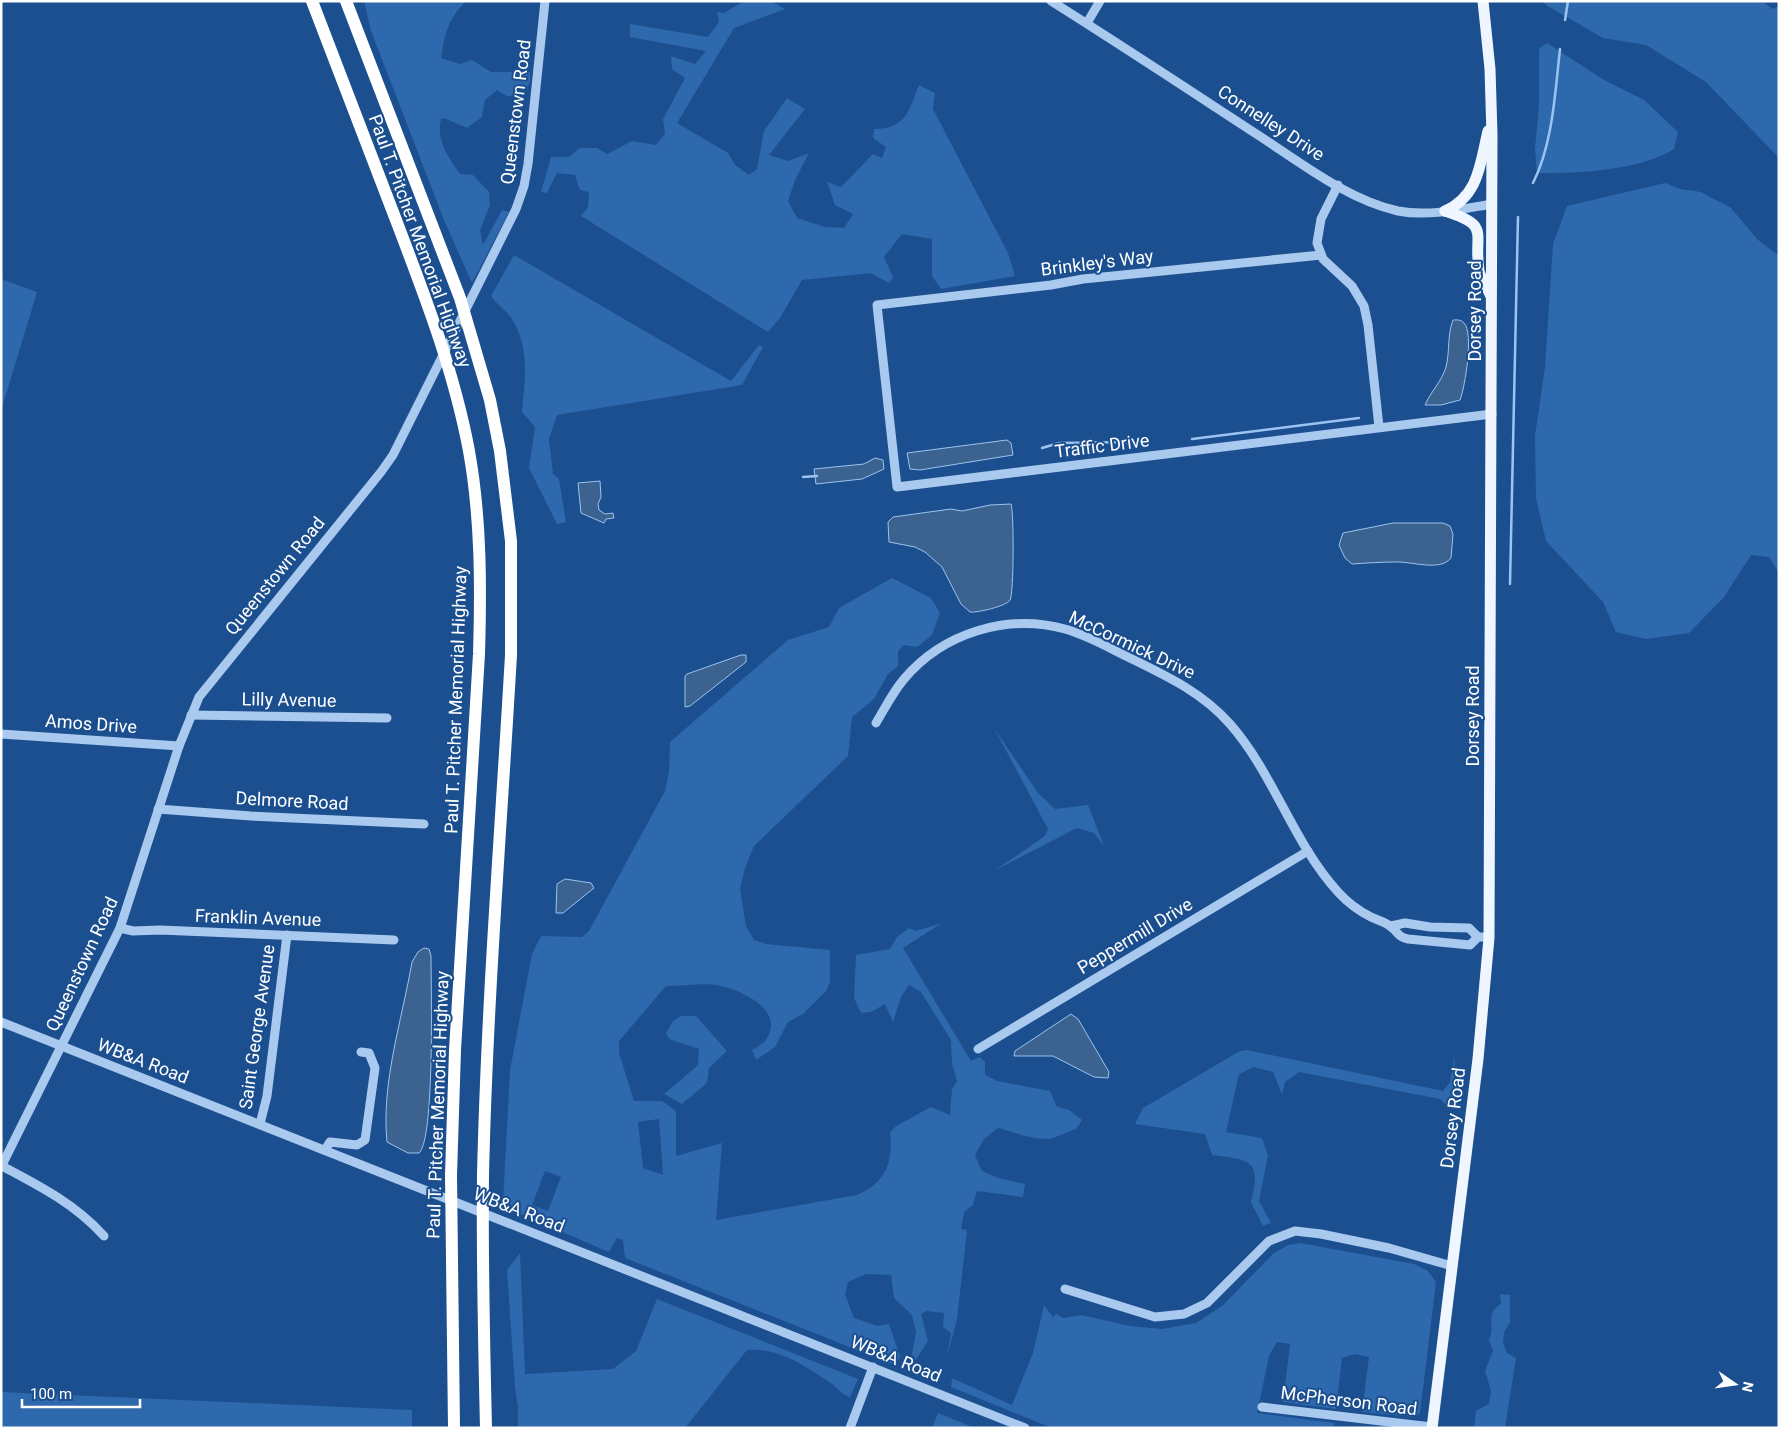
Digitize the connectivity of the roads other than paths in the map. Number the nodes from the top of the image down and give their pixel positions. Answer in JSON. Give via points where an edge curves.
{"nodes":[{"id":1,"x":312,"y":1,"type":"edge"},
{"id":2,"x":347,"y":1,"type":"edge"},
{"id":3,"x":545,"y":1,"type":"edge"},
{"id":4,"x":1051,"y":1,"type":"edge"},
{"id":5,"x":1100,"y":1,"type":"edge"},
{"id":6,"x":1482,"y":1,"type":"edge"},
{"id":7,"x":1087,"y":23,"type":"junction"},
{"id":8,"x":1492,"y":112,"type":"junction"},
{"id":9,"x":1338,"y":185,"type":"junction"},
{"id":10,"x":1492,"y":204,"type":"junction"},
{"id":11,"x":1445,"y":211,"type":"junction"},
{"id":12,"x":1321,"y":255,"type":"junction"},
{"id":13,"x":1492,"y":298,"type":"junction"},
{"id":14,"x":877,"y":306,"type":"joint"},
{"id":15,"x":1492,"y":414,"type":"junction"},
{"id":16,"x":1379,"y":428,"type":"junction"},
{"id":17,"x":191,"y":715,"type":"junction"},
{"id":18,"x":387,"y":718,"type":"dead end"},
{"id":19,"x":876,"y":723,"type":"dead end"},
{"id":20,"x":1,"y":734,"type":"edge"},
{"id":21,"x":179,"y":746,"type":"junction"},
{"id":22,"x":158,"y":809,"type":"junction"},
{"id":23,"x":424,"y":824,"type":"dead end"},
{"id":24,"x":1308,"y":851,"type":"junction"},
{"id":25,"x":1391,"y":926,"type":"junction"},
{"id":26,"x":120,"y":928,"type":"junction"},
{"id":27,"x":287,"y":935,"type":"junction"},
{"id":28,"x":1484,"y":937,"type":"junction"},
{"id":29,"x":394,"y":940,"type":"dead end"},
{"id":30,"x":1,"y":1022,"type":"edge"},
{"id":31,"x":60,"y":1046,"type":"junction"},
{"id":32,"x":978,"y":1049,"type":"dead end"},
{"id":33,"x":361,"y":1052,"type":"dead end"},
{"id":34,"x":260,"y":1124,"type":"junction"},
{"id":35,"x":325,"y":1150,"type":"junction"},
{"id":36,"x":2,"y":1167,"type":"edge"},
{"id":37,"x":104,"y":1236,"type":"dead end"},
{"id":38,"x":1452,"y":1266,"type":"junction"},
{"id":39,"x":1065,"y":1289,"type":"dead end"},
{"id":40,"x":873,"y":1367,"type":"junction"},
{"id":41,"x":1262,"y":1406,"type":"dead end"},
{"id":42,"x":1432,"y":1427,"type":"edge"},
{"id":43,"x":454,"y":1428,"type":"edge"},
{"id":44,"x":486,"y":1428,"type":"edge"},
{"id":45,"x":850,"y":1428,"type":"edge"},
{"id":46,"x":1025,"y":1428,"type":"edge"}],
"edges":[{"from":1,"to":43,"type":"highway","name":"Paul T. Pitcher Memorial Highway","via":[[430,309],[458,400],[476,499],[479,654],[451,1175]]},
{"from":2,"to":44,"type":"highway","name":"Paul T. Pitcher Memorial Highway","via":[[434,227],[478,353],[492,409],[507,498],[511,655],[483,1174]]},
{"from":3,"to":17,"type":"street","name":"Queenstown Road","via":[[524,186],[516,209],[402,438],[381,472],[215,676],[199,697]]},
{"from":4,"to":7,"type":"street","name":"Connelley Drive"},
{"from":5,"to":7,"type":"street"},
{"from":6,"to":8,"type":"main road","name":"Dorsey Road"},
{"from":7,"to":9,"type":"street","name":"Connelley Drive"},
{"from":8,"to":10,"type":"main road","name":"Dorsey Road"},
{"from":8,"to":11,"type":"main road","via":[[1476,183],[1463,200]]},
{"from":9,"to":11,"type":"street","name":"Connelley Drive","via":[[1390,209]]},
{"from":9,"to":12,"type":"street","via":[[1318,227],[1317,243]]},
{"from":10,"to":11,"type":"street","name":"Connelley Drive"},
{"from":10,"to":13,"type":"main road","name":"Dorsey Road"},
{"from":11,"to":13,"type":"main road","via":[[1475,225],[1479,240],[1479,272]]},
{"from":12,"to":14,"type":"street","name":"Brinkley's Way","via":[[1083,279],[1051,286]]},
{"from":12,"to":16,"type":"street","via":[[1352,286],[1364,306]]},
{"from":13,"to":15,"type":"main road","name":"Dorsey Road"},
{"from":14,"to":16,"type":"street","name":"Traffic Drive","via":[[897,487]]},
{"from":15,"to":16,"type":"street","name":"Traffic Drive"},
{"from":15,"to":28,"type":"main road","name":"Dorsey Road"},
{"from":17,"to":18,"type":"street","name":"Lilly Avenue"},
{"from":17,"to":21,"type":"street","name":"Queenstown Road"},
{"from":19,"to":24,"type":"street","name":"McCormick Drive","via":[[915,668],[961,636],[988,627],[1019,623],[1067,629],[1180,683],[1222,716],[1253,756]]},
{"from":20,"to":21,"type":"street","name":"Amos Drive"},
{"from":21,"to":22,"type":"street","name":"Queenstown Road"},
{"from":22,"to":23,"type":"street","name":"Delmore Road"},
{"from":22,"to":26,"type":"street","name":"Queenstown Road"},
{"from":24,"to":25,"type":"street","name":"McCormick Drive","via":[[1346,899],[1368,916]]},
{"from":24,"to":32,"type":"street","name":"Peppermill Drive"},
{"from":25,"to":28,"type":"street","name":"McCormick Drive","via":[[1405,923],[1469,928]]},
{"from":25,"to":28,"type":"street","name":"McCormick Drive","via":[[1399,937],[1419,942],[1470,945]]},
{"from":26,"to":27,"type":"street","name":"Franklin Avenue"},
{"from":26,"to":31,"type":"street","name":"Queenstown Road"},
{"from":27,"to":29,"type":"street","name":"Franklin Avenue"},
{"from":27,"to":34,"type":"street","name":"Saint George Avenue","via":[[267,1096]]},
{"from":28,"to":38,"type":"main road","name":"Dorsey Road","via":[[1479,1050]]},
{"from":30,"to":31,"type":"street","name":"WB&A Road"},
{"from":31,"to":34,"type":"street","name":"WB&A Road"},
{"from":31,"to":36,"type":"street","name":"Queenstown Road"},
{"from":33,"to":35,"type":"street","via":[[369,1054],[375,1068],[365,1140],[358,1145],[330,1142]]},
{"from":34,"to":35,"type":"street","name":"WB&A Road"},
{"from":35,"to":40,"type":"street","name":"WB&A Road"},
{"from":36,"to":37,"type":"street","via":[[65,1201]]},
{"from":38,"to":39,"type":"street","via":[[1389,1248],[1295,1231],[1269,1241],[1207,1303],[1184,1314],[1155,1317]]},
{"from":38,"to":42,"type":"main road","name":"Dorsey Road"},
{"from":40,"to":45,"type":"street"},
{"from":40,"to":46,"type":"street","name":"WB&A Road"},
{"from":41,"to":42,"type":"street","name":"McPherson Road"}]}
